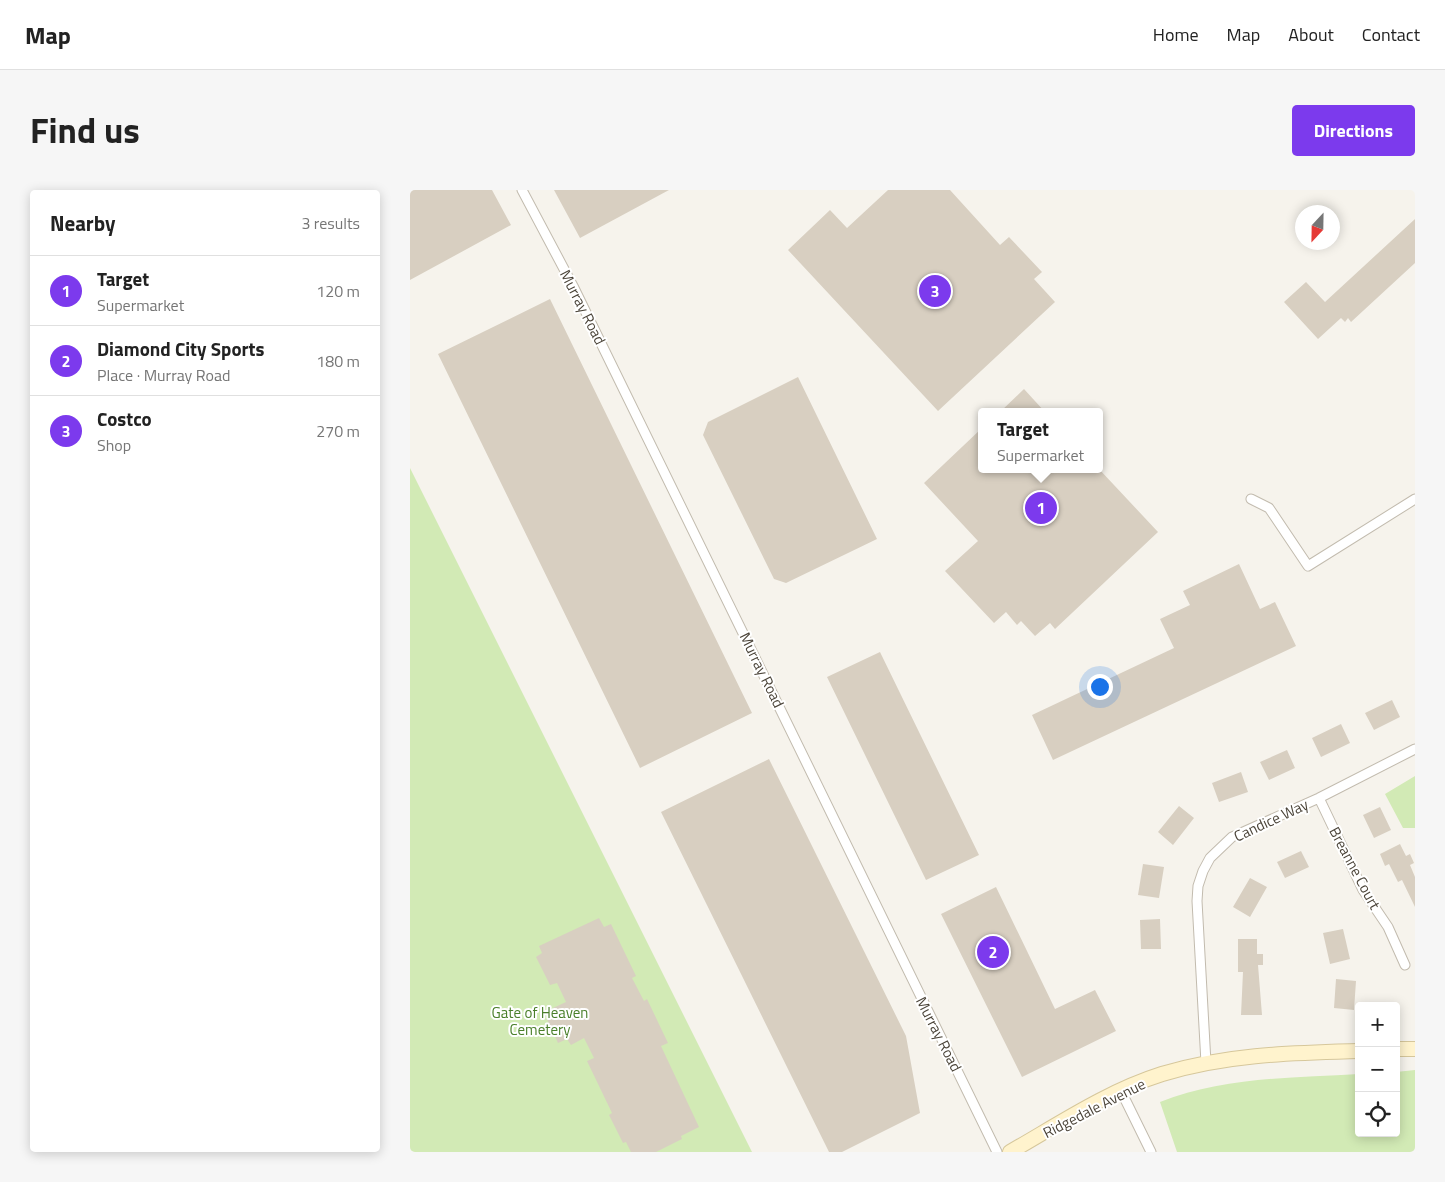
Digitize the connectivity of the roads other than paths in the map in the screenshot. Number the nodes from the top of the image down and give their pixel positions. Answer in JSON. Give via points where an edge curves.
{"nodes":[{"id":1,"x":522,"y":190,"type":"edge"},
{"id":2,"x":1251,"y":499,"type":"dead end"},
{"id":3,"x":1415,"y":499,"type":"edge"},
{"id":4,"x":1415,"y":749,"type":"edge"},
{"id":5,"x":1319,"y":798,"type":"junction"},
{"id":6,"x":1405,"y":965,"type":"dead end"},
{"id":7,"x":1400,"y":1049,"type":"edge"},
{"id":8,"x":1415,"y":1049,"type":"edge"},
{"id":9,"x":1355,"y":1051,"type":"edge"},
{"id":10,"x":1206,"y":1063,"type":"junction"},
{"id":11,"x":1121,"y":1091,"type":"junction"},
{"id":12,"x":996,"y":1152,"type":"edge"},
{"id":13,"x":1010,"y":1152,"type":"edge"},
{"id":14,"x":1151,"y":1152,"type":"edge"}],
"edges":[{"from":1,"to":12,"type":"street","name":"Murray Road","via":[[573,286]]},
{"from":2,"to":3,"type":"street","via":[[1269,508],[1308,566]]},
{"from":4,"to":5,"type":"street","name":"Candice Way"},
{"from":5,"to":6,"type":"street","name":"Breanne Court","via":[[1363,890],[1388,927]]},
{"from":5,"to":10,"type":"street","name":"Candice Way","via":[[1232,837],[1210,858],[1203,870],[1197,901]]},
{"from":7,"to":8,"type":"main road"},
{"from":9,"to":10,"type":"main road","name":"Ridgedale Avenue","via":[[1266,1054]]},
{"from":10,"to":11,"type":"main road","name":"Ridgedale Avenue","via":[[1162,1074]]},
{"from":11,"to":13,"type":"main road","name":"Ridgedale Avenue"},
{"from":11,"to":14,"type":"street"}]}
